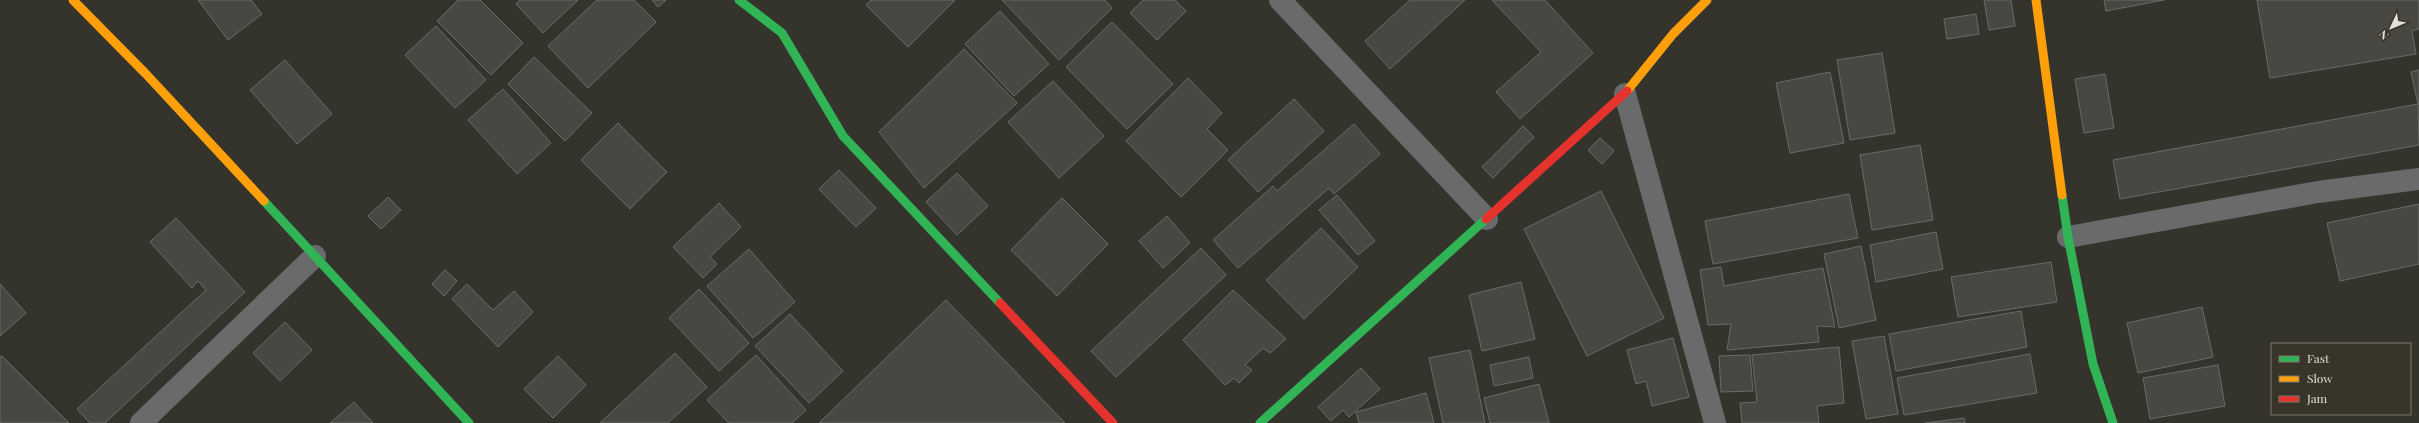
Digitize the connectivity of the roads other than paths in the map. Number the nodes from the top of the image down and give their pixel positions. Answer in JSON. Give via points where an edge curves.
{"nodes":[{"id":1,"x":73,"y":0,"type":"edge"},
{"id":2,"x":739,"y":0,"type":"edge"},
{"id":3,"x":1280,"y":0,"type":"edge"},
{"id":4,"x":1707,"y":0,"type":"edge"},
{"id":5,"x":2036,"y":0,"type":"edge"},
{"id":6,"x":1625,"y":94,"type":"junction"},
{"id":7,"x":2419,"y":179,"type":"edge"},
{"id":8,"x":1487,"y":219,"type":"junction"},
{"id":9,"x":2068,"y":237,"type":"junction"},
{"id":10,"x":315,"y":256,"type":"junction"},
{"id":11,"x":1263,"y":422,"type":"edge"},
{"id":12,"x":141,"y":423,"type":"edge"},
{"id":13,"x":470,"y":423,"type":"edge"},
{"id":14,"x":1113,"y":423,"type":"edge"},
{"id":15,"x":1715,"y":423,"type":"edge"},
{"id":16,"x":2113,"y":423,"type":"edge"}],
"edges":[{"from":1,"to":10,"type":"street","via":[[146,74]]},
{"from":2,"to":14,"type":"street","via":[[782,33],[843,136]]},
{"from":3,"to":8,"type":"street"},
{"from":4,"to":6,"type":"street","via":[[1673,34]]},
{"from":5,"to":9,"type":"street"},
{"from":6,"to":8,"type":"street"},
{"from":6,"to":15,"type":"street"},
{"from":7,"to":9,"type":"street","via":[[2318,192]]},
{"from":8,"to":11,"type":"street"},
{"from":9,"to":16,"type":"street","via":[[2093,364]]},
{"from":10,"to":12,"type":"street"},
{"from":10,"to":13,"type":"street"}]}
